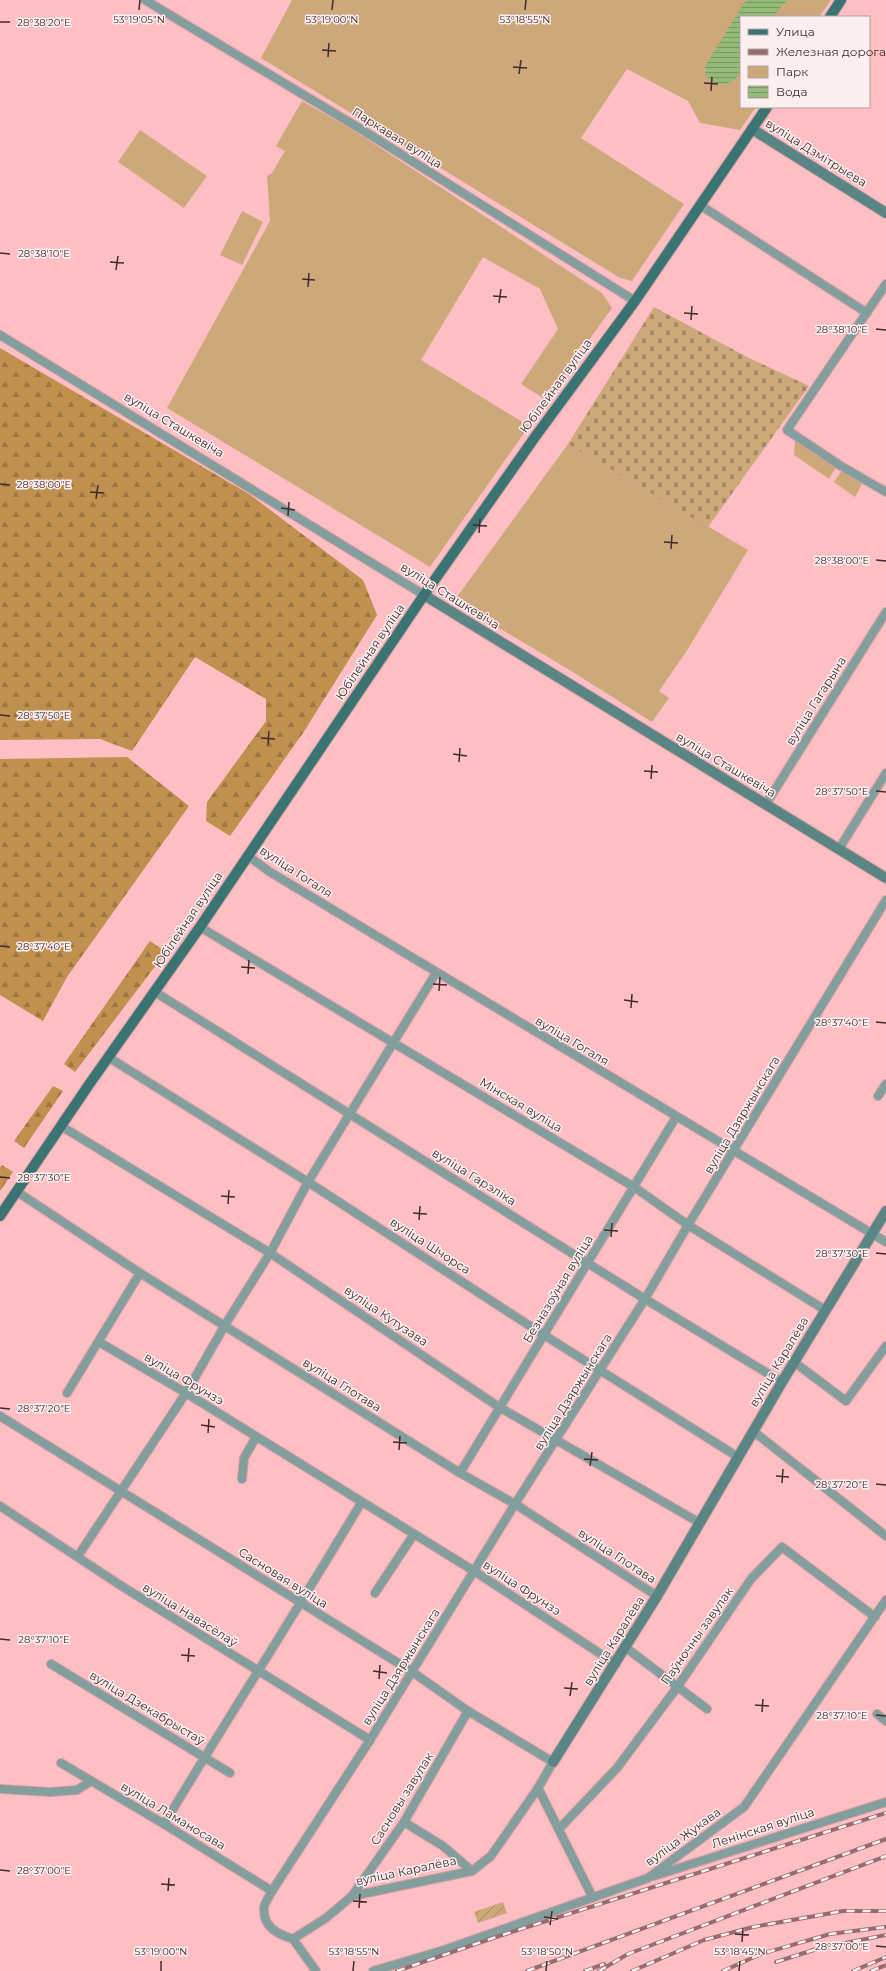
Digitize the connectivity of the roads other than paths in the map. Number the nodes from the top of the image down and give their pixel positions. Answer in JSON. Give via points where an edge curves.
{"nodes":[{"id":1,"x":145,"y":0,"type":"edge"},
{"id":2,"x":841,"y":0,"type":"edge"},
{"id":3,"x":831,"y":16,"type":"edge"},
{"id":4,"x":766,"y":108,"type":"edge"},
{"id":5,"x":752,"y":129,"type":"junction"},
{"id":6,"x":700,"y":205,"type":"junction"},
{"id":7,"x":886,"y":213,"type":"edge"},
{"id":8,"x":886,"y":284,"type":"edge"},
{"id":9,"x":634,"y":301,"type":"junction"},
{"id":10,"x":867,"y":313,"type":"junction"},
{"id":11,"x":0,"y":335,"type":"edge"},
{"id":12,"x":886,"y":492,"type":"edge"},
{"id":13,"x":424,"y":595,"type":"junction"},
{"id":14,"x":886,"y":612,"type":"edge"},
{"id":15,"x":886,"y":773,"type":"edge"},
{"id":16,"x":766,"y":804,"type":"junction"},
{"id":17,"x":839,"y":849,"type":"junction"},
{"id":18,"x":248,"y":856,"type":"junction"},
{"id":19,"x":886,"y":878,"type":"edge"},
{"id":20,"x":886,"y":900,"type":"edge"},
{"id":21,"x":200,"y":927,"type":"junction"},
{"id":22,"x":436,"y":973,"type":"junction"},
{"id":23,"x":155,"y":992,"type":"junction"},
{"id":24,"x":393,"y":1041,"type":"junction"},
{"id":25,"x":108,"y":1057,"type":"junction"},
{"id":26,"x":886,"y":1084,"type":"edge"},
{"id":27,"x":878,"y":1096,"type":"dead end"},
{"id":28,"x":350,"y":1112,"type":"junction"},
{"id":29,"x":676,"y":1117,"type":"junction"},
{"id":30,"x":61,"y":1126,"type":"junction"},
{"id":31,"x":734,"y":1151,"type":"junction"},
{"id":32,"x":308,"y":1182,"type":"junction"},
{"id":33,"x":634,"y":1187,"type":"junction"},
{"id":34,"x":16,"y":1191,"type":"junction"},
{"id":35,"x":886,"y":1211,"type":"edge"},
{"id":36,"x":0,"y":1216,"type":"edge"},
{"id":37,"x":688,"y":1225,"type":"junction"},
{"id":38,"x":872,"y":1234,"type":"junction"},
{"id":39,"x":886,"y":1242,"type":"edge"},
{"id":40,"x":270,"y":1253,"type":"junction"},
{"id":41,"x":588,"y":1263,"type":"junction"},
{"id":42,"x":140,"y":1273,"type":"junction"},
{"id":43,"x":645,"y":1299,"type":"junction"},
{"id":44,"x":825,"y":1310,"type":"junction"},
{"id":45,"x":224,"y":1325,"type":"junction"},
{"id":46,"x":544,"y":1335,"type":"junction"},
{"id":47,"x":99,"y":1342,"type":"junction"},
{"id":48,"x":886,"y":1346,"type":"edge"},
{"id":49,"x":794,"y":1362,"type":"junction"},
{"id":50,"x":602,"y":1370,"type":"junction"},
{"id":51,"x":782,"y":1382,"type":"junction"},
{"id":52,"x":67,"y":1393,"type":"dead end"},
{"id":53,"x":186,"y":1393,"type":"junction"},
{"id":54,"x":499,"y":1406,"type":"junction"},
{"id":55,"x":0,"y":1416,"type":"edge"},
{"id":56,"x":752,"y":1431,"type":"junction"},
{"id":57,"x":256,"y":1437,"type":"junction"},
{"id":58,"x":556,"y":1440,"type":"junction"},
{"id":59,"x":738,"y":1456,"type":"junction"},
{"id":60,"x":460,"y":1473,"type":"junction"},
{"id":61,"x":242,"y":1479,"type":"dead end"},
{"id":62,"x":122,"y":1492,"type":"junction"},
{"id":63,"x":361,"y":1503,"type":"junction"},
{"id":64,"x":515,"y":1504,"type":"junction"},
{"id":65,"x":0,"y":1506,"type":"edge"},
{"id":66,"x":700,"y":1522,"type":"junction"},
{"id":67,"x":414,"y":1534,"type":"junction"},
{"id":68,"x":886,"y":1536,"type":"edge"},
{"id":69,"x":78,"y":1556,"type":"junction"},
{"id":70,"x":474,"y":1571,"type":"junction"},
{"id":71,"x":376,"y":1593,"type":"dead end"},
{"id":72,"x":657,"y":1596,"type":"junction"},
{"id":73,"x":886,"y":1600,"type":"edge"},
{"id":74,"x":302,"y":1604,"type":"junction"},
{"id":75,"x":875,"y":1617,"type":"junction"},
{"id":76,"x":625,"y":1647,"type":"junction"},
{"id":77,"x":51,"y":1664,"type":"dead end"},
{"id":78,"x":616,"y":1664,"type":"junction"},
{"id":79,"x":411,"y":1671,"type":"junction"},
{"id":80,"x":258,"y":1672,"type":"junction"},
{"id":81,"x":678,"y":1686,"type":"junction"},
{"id":82,"x":707,"y":1709,"type":"dead end"},
{"id":83,"x":468,"y":1711,"type":"junction"},
{"id":84,"x":877,"y":1714,"type":"dead end"},
{"id":85,"x":886,"y":1721,"type":"edge"},
{"id":86,"x":370,"y":1740,"type":"junction"},
{"id":87,"x":204,"y":1757,"type":"junction"},
{"id":88,"x":553,"y":1762,"type":"junction"},
{"id":89,"x":61,"y":1763,"type":"dead end"},
{"id":90,"x":230,"y":1774,"type":"dead end"},
{"id":91,"x":91,"y":1781,"type":"junction"},
{"id":92,"x":0,"y":1788,"type":"edge"},
{"id":93,"x":538,"y":1788,"type":"junction"},
{"id":94,"x":886,"y":1802,"type":"edge"},
{"id":95,"x":404,"y":1822,"type":"junction"},
{"id":96,"x":164,"y":1824,"type":"junction"},
{"id":97,"x":559,"y":1830,"type":"junction"},
{"id":98,"x":472,"y":1871,"type":"junction"},
{"id":99,"x":648,"y":1878,"type":"junction"},
{"id":100,"x":272,"y":1892,"type":"junction"},
{"id":101,"x":352,"y":1896,"type":"junction"},
{"id":102,"x":592,"y":1896,"type":"junction"},
{"id":103,"x":293,"y":1939,"type":"junction"},
{"id":104,"x":316,"y":1971,"type":"edge"},
{"id":105,"x":373,"y":1971,"type":"edge"}],
"edges":[{"from":1,"to":9,"type":"street","name":"Паркавая вуліца","via":[[364,131]]},
{"from":2,"to":3,"type":"main road"},
{"from":4,"to":5,"type":"main road","name":"Юбілейная вуліца"},
{"from":5,"to":6,"type":"main road","name":"Юбілейная вуліца"},
{"from":5,"to":7,"type":"street","name":"вуліца Дзмітрыева"},
{"from":6,"to":9,"type":"main road","name":"Юбілейная вуліца"},
{"from":6,"to":10,"type":"street"},
{"from":8,"to":10,"type":"street"},
{"from":9,"to":13,"type":"main road","name":"Юбілейная вуліца"},
{"from":10,"to":12,"type":"street","via":[[787,430]]},
{"from":11,"to":13,"type":"street","name":"вуліца Сташкевіча"},
{"from":13,"to":16,"type":"street","name":"вуліца Сташкевіча"},
{"from":13,"to":18,"type":"main road","name":"Юбілейная вуліца"},
{"from":14,"to":16,"type":"street","name":"вуліца Гагарына"},
{"from":15,"to":17,"type":"street"},
{"from":16,"to":17,"type":"street","name":"вуліца Сташкевіча"},
{"from":17,"to":19,"type":"street","name":"вуліца Сташкевіча"},
{"from":18,"to":21,"type":"main road","name":"Юбілейная вуліца"},
{"from":18,"to":22,"type":"street","name":"вуліца Гогаля"},
{"from":20,"to":31,"type":"street","name":"вуліца Дзяржынскага"},
{"from":21,"to":23,"type":"main road","name":"Юбілейная вуліца"},
{"from":21,"to":24,"type":"street","name":"Мінская вуліца"},
{"from":22,"to":24,"type":"street"},
{"from":22,"to":29,"type":"street","name":"вуліца Гогаля"},
{"from":23,"to":25,"type":"main road","name":"Юбілейная вуліца"},
{"from":23,"to":28,"type":"street","name":"вуліца Гарэліка"},
{"from":24,"to":28,"type":"street"},
{"from":24,"to":33,"type":"street","name":"Мінская вуліца"},
{"from":25,"to":30,"type":"main road","name":"Юбілейная вуліца"},
{"from":25,"to":32,"type":"street","name":"вуліца Шчорса"},
{"from":26,"to":27,"type":"street"},
{"from":28,"to":32,"type":"street"},
{"from":28,"to":41,"type":"street","name":"вуліца Гарэліка"},
{"from":29,"to":31,"type":"street","name":"вуліца Гогаля"},
{"from":29,"to":33,"type":"street","name":"Безназоўная вуліца"},
{"from":30,"to":34,"type":"main road","name":"Юбілейная вуліца"},
{"from":30,"to":40,"type":"street","name":"вуліца Кутузава"},
{"from":31,"to":37,"type":"street","name":"вуліца Дзяржынскага"},
{"from":31,"to":38,"type":"street","name":"вуліца Гогаля"},
{"from":32,"to":40,"type":"street"},
{"from":32,"to":46,"type":"street","name":"вуліца Шчорса"},
{"from":33,"to":37,"type":"street","name":"Мінская вуліца"},
{"from":33,"to":41,"type":"street","name":"Безназоўная вуліца"},
{"from":34,"to":36,"type":"main road","name":"Юбілейная вуліца"},
{"from":34,"to":42,"type":"street","name":"вуліца Глотава"},
{"from":35,"to":38,"type":"street","name":"вуліца Каралёва"},
{"from":37,"to":43,"type":"street","name":"вуліца Дзяржынскага"},
{"from":37,"to":44,"type":"street","name":"Мінская вуліца"},
{"from":38,"to":39,"type":"street","name":"вуліца Гогаля"},
{"from":38,"to":44,"type":"street","name":"вуліца Каралёва"},
{"from":40,"to":45,"type":"street"},
{"from":40,"to":54,"type":"street","name":"вуліца Кутузава"},
{"from":41,"to":43,"type":"street","name":"вуліца Гарэліка"},
{"from":41,"to":46,"type":"street","name":"Безназоўная вуліца"},
{"from":42,"to":45,"type":"street","name":"вуліца Глотава"},
{"from":42,"to":47,"type":"street"},
{"from":43,"to":50,"type":"street","name":"вуліца Дзяржынскага"},
{"from":43,"to":51,"type":"street","name":"вуліца Гарэліка"},
{"from":44,"to":49,"type":"street","name":"вуліца Каралёва"},
{"from":45,"to":53,"type":"street"},
{"from":45,"to":60,"type":"street","name":"вуліца Глотава"},
{"from":46,"to":50,"type":"street","name":"вуліца Шчорса"},
{"from":46,"to":54,"type":"street","name":"Безназоўная вуліца"},
{"from":47,"to":52,"type":"street"},
{"from":47,"to":53,"type":"street","name":"вуліца Фрунзэ"},
{"from":48,"to":49,"type":"street","via":[[846,1401]]},
{"from":49,"to":51,"type":"street","name":"вуліца Каралёва"},
{"from":50,"to":58,"type":"street","name":"вуліца Дзяржынскага"},
{"from":50,"to":59,"type":"street","name":"вуліца Шчорса"},
{"from":51,"to":56,"type":"street","name":"вуліца Каралёва"},
{"from":53,"to":57,"type":"street","name":"вуліца Фрунзэ"},
{"from":53,"to":62,"type":"street"},
{"from":54,"to":58,"type":"street","name":"вуліца Кутузава"},
{"from":54,"to":60,"type":"street","name":"Безназоўная вуліца"},
{"from":55,"to":62,"type":"street","name":"Сасновая вуліца"},
{"from":56,"to":59,"type":"street","name":"вуліца Каралёва"},
{"from":56,"to":68,"type":"street"},
{"from":57,"to":61,"type":"street","via":[[244,1458]]},
{"from":57,"to":63,"type":"street","name":"вуліца Фрунзэ"},
{"from":58,"to":64,"type":"street","name":"вуліца Дзяржынскага"},
{"from":58,"to":66,"type":"street","name":"вуліца Кутузава"},
{"from":59,"to":66,"type":"street","name":"вуліца Каралёва"},
{"from":60,"to":64,"type":"street","name":"вуліца Глотава"},
{"from":62,"to":69,"type":"street"},
{"from":62,"to":74,"type":"street","name":"Сасновая вуліца"},
{"from":63,"to":67,"type":"street","name":"вуліца Фрунзэ"},
{"from":63,"to":74,"type":"street"},
{"from":64,"to":70,"type":"street","name":"вуліца Дзяржынскага"},
{"from":64,"to":72,"type":"street","name":"вуліца Глотава"},
{"from":65,"to":69,"type":"street","name":"вуліца Навасёлаў"},
{"from":66,"to":72,"type":"street","name":"вуліца Каралёва"},
{"from":67,"to":70,"type":"street","name":"вуліца Фрунзэ"},
{"from":67,"to":71,"type":"street"},
{"from":69,"to":80,"type":"street","name":"вуліца Навасёлаў"},
{"from":70,"to":78,"type":"street","name":"вуліца Фрунзэ"},
{"from":70,"to":79,"type":"street","name":"вуліца Дзяржынскага"},
{"from":72,"to":76,"type":"street","name":"вуліца Каралёва"},
{"from":73,"to":75,"type":"street","name":"вуліца Жукава"},
{"from":74,"to":79,"type":"street","name":"Сасновая вуліца"},
{"from":74,"to":80,"type":"street"},
{"from":75,"to":81,"type":"street","name":"Паўночны завулак","via":[[782,1547],[751,1579]]},
{"from":75,"to":99,"type":"street","name":"вуліца Жукава","via":[[744,1807]]},
{"from":76,"to":78,"type":"street","name":"вуліца Каралёва"},
{"from":76,"to":81,"type":"street"},
{"from":77,"to":87,"type":"street","name":"вуліца Дзекабрыстаў"},
{"from":78,"to":88,"type":"street","name":"вуліца Каралёва"},
{"from":79,"to":83,"type":"street","name":"Сасновая вуліца"},
{"from":79,"to":86,"type":"street","name":"вуліца Дзяржынскага"},
{"from":80,"to":86,"type":"street","name":"вуліца Навасёлаў"},
{"from":80,"to":87,"type":"street"},
{"from":81,"to":82,"type":"street"},
{"from":81,"to":97,"type":"street","name":"Паўночны завулак","via":[[617,1768]]},
{"from":83,"to":88,"type":"street","name":"Сасновая вуліца"},
{"from":83,"to":95,"type":"street","name":"Сасновы завулак"},
{"from":84,"to":85,"type":"street"},
{"from":86,"to":100,"type":"street","name":"вуліца Дзяржынскага"},
{"from":87,"to":90,"type":"street","name":"вуліца Дзекабрыстаў"},
{"from":87,"to":96,"type":"street"},
{"from":88,"to":93,"type":"street","name":"вуліца Каралёва"},
{"from":89,"to":91,"type":"street","name":"вуліца Ламаносава"},
{"from":91,"to":92,"type":"street","via":[[77,1790],[50,1792]]},
{"from":91,"to":96,"type":"street","name":"вуліца Ламаносава"},
{"from":93,"to":97,"type":"street"},
{"from":93,"to":98,"type":"street","name":"вуліца Каралёва","via":[[491,1856]]},
{"from":94,"to":99,"type":"street","name":"Ленінская вуліца"},
{"from":95,"to":98,"type":"street","via":[[443,1846]]},
{"from":95,"to":101,"type":"street","name":"Сасновы завулак"},
{"from":96,"to":100,"type":"street","name":"вуліца Ламаносава"},
{"from":97,"to":102,"type":"street"},
{"from":98,"to":101,"type":"street","name":"вуліца Каралёва"},
{"from":99,"to":102,"type":"street","name":"вуліца Жукава"},
{"from":100,"to":103,"type":"street","via":[[264,1908],[267,1924],[276,1933]]},
{"from":101,"to":103,"type":"street","name":"вуліца Каралёва","via":[[326,1918]]},
{"from":102,"to":105,"type":"street","name":"вуліца Жукава","via":[[444,1950]]},
{"from":103,"to":104,"type":"street"}]}
